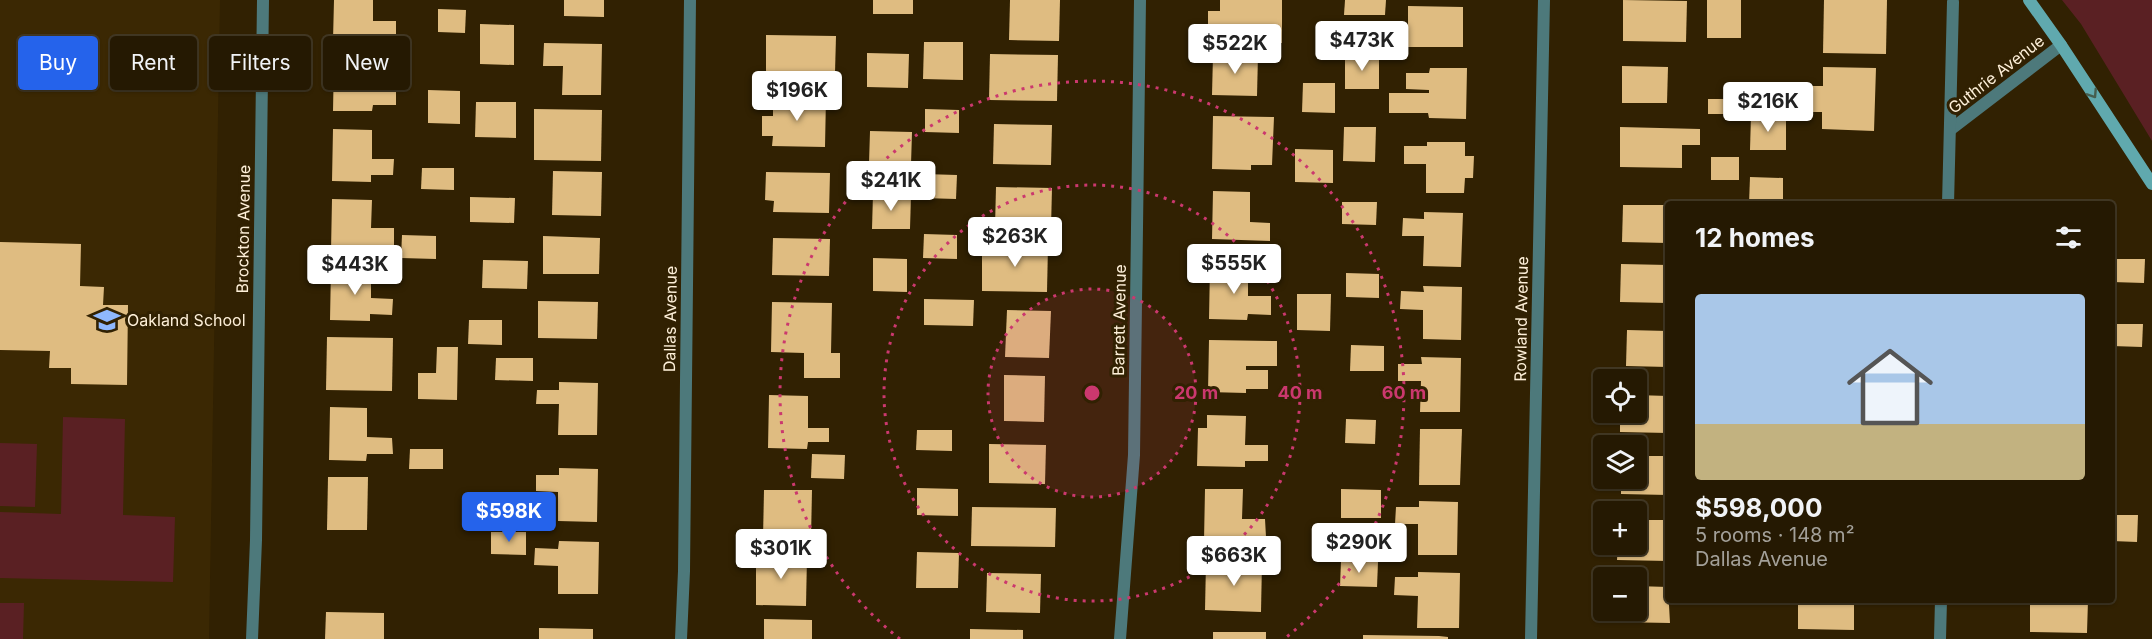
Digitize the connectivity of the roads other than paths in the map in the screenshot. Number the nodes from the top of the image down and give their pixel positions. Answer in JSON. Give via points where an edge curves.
{"nodes":[{"id":1,"x":263,"y":0,"type":"edge"},
{"id":2,"x":690,"y":0,"type":"edge"},
{"id":3,"x":1140,"y":0,"type":"edge"},
{"id":4,"x":1544,"y":0,"type":"edge"},
{"id":5,"x":2028,"y":0,"type":"edge"},
{"id":6,"x":1953,"y":2,"type":"dead end"},
{"id":7,"x":2061,"y":45,"type":"junction"},
{"id":8,"x":1950,"y":130,"type":"junction"},
{"id":9,"x":2152,"y":184,"type":"edge"},
{"id":10,"x":1948,"y":201,"type":"edge"},
{"id":11,"x":1941,"y":603,"type":"edge"},
{"id":12,"x":252,"y":639,"type":"edge"},
{"id":13,"x":681,"y":639,"type":"edge"},
{"id":14,"x":1120,"y":639,"type":"edge"},
{"id":15,"x":1531,"y":639,"type":"edge"},
{"id":16,"x":1940,"y":639,"type":"edge"}],
"edges":[{"from":1,"to":12,"type":"street","name":"Brockton Avenue"},
{"from":2,"to":13,"type":"street","name":"Dallas Avenue"},
{"from":3,"to":14,"type":"street","name":"Barrett Avenue","via":[[1134,454]]},
{"from":4,"to":15,"type":"street","name":"Rowland Avenue"},
{"from":5,"to":7,"type":"main road"},
{"from":6,"to":8,"type":"street","name":"Guthrie Avenue"},
{"from":7,"to":8,"type":"street","name":"Guthrie Avenue"},
{"from":7,"to":9,"type":"main road","one_way":true},
{"from":8,"to":10,"type":"street","name":"Guthrie Avenue"},
{"from":11,"to":16,"type":"street"}]}
